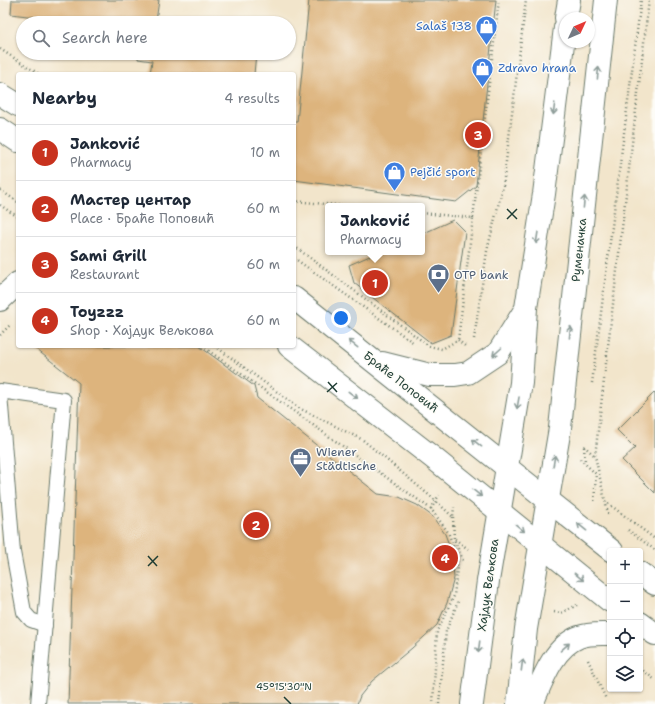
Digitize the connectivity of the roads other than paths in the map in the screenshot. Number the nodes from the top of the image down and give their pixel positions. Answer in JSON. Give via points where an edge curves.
{"nodes":[{"id":1,"x":569,"y":0,"type":"edge"},
{"id":2,"x":606,"y":0,"type":"edge"},
{"id":3,"x":567,"y":12,"type":"edge"},
{"id":4,"x":562,"y":48,"type":"edge"},
{"id":5,"x":0,"y":94,"type":"edge"},
{"id":6,"x":16,"y":104,"type":"edge"},
{"id":7,"x":0,"y":130,"type":"edge"},
{"id":8,"x":16,"y":140,"type":"edge"},
{"id":9,"x":16,"y":285,"type":"edge"},
{"id":10,"x":0,"y":300,"type":"edge"},
{"id":11,"x":296,"y":300,"type":"edge"},
{"id":12,"x":526,"y":308,"type":"junction"},
{"id":13,"x":292,"y":348,"type":"edge"},
{"id":14,"x":374,"y":361,"type":"junction"},
{"id":15,"x":0,"y":392,"type":"edge"},
{"id":16,"x":507,"y":467,"type":"junction"},
{"id":17,"x":548,"y":499,"type":"junction"},
{"id":18,"x":500,"y":512,"type":"junction"},
{"id":19,"x":540,"y":545,"type":"junction"},
{"id":20,"x":608,"y":548,"type":"edge"},
{"id":21,"x":643,"y":575,"type":"edge"},
{"id":22,"x":655,"y":584,"type":"edge"},
{"id":23,"x":607,"y":598,"type":"edge"},
{"id":24,"x":44,"y":625,"type":"junction"},
{"id":25,"x":643,"y":625,"type":"edge"},
{"id":26,"x":607,"y":634,"type":"edge"},
{"id":27,"x":655,"y":634,"type":"edge"},
{"id":28,"x":643,"y":643,"type":"edge"},
{"id":29,"x":655,"y":647,"type":"edge"},
{"id":30,"x":38,"y":704,"type":"edge"},
{"id":31,"x":472,"y":704,"type":"edge"},
{"id":32,"x":518,"y":704,"type":"edge"},
{"id":33,"x":532,"y":704,"type":"edge"}],
"edges":[{"from":1,"to":3,"type":"street"},
{"from":17,"to":2,"type":"street","name":"Руменачка","one_way":true,"via":[[560,428]]},
{"from":4,"to":12,"type":"street","one_way":true},
{"from":5,"to":6,"type":"street"},
{"from":7,"to":8,"type":"street"},
{"from":9,"to":10,"type":"street"},
{"from":14,"to":11,"type":"street","name":"Браће Поповић","one_way":true},
{"from":12,"to":14,"type":"street","one_way":true,"via":[[511,336],[498,353],[468,373],[430,375]]},
{"from":12,"to":16,"type":"street","one_way":true,"via":[[522,383]]},
{"from":13,"to":18,"type":"street","one_way":true},
{"from":16,"to":14,"type":"street","name":"Браће Поповић","one_way":true},
{"from":15,"to":24,"type":"lane","via":[[13,552],[24,612],[31,620]]},
{"from":15,"to":24,"type":"lane","via":[[64,400]]},
{"from":16,"to":17,"type":"street","name":"Браће Поповић"},
{"from":16,"to":18,"type":"street","name":"Хајдук Вељкова"},
{"from":17,"to":19,"type":"street"},
{"from":20,"to":17,"type":"street","name":"Браће Поповић","one_way":true},
{"from":18,"to":19,"type":"street","one_way":true},
{"from":18,"to":31,"type":"street","name":"Хајдук Вељкова","one_way":true},
{"from":19,"to":23,"type":"street","one_way":true},
{"from":32,"to":19,"type":"street","one_way":true,"via":[[526,629]]},
{"from":21,"to":22,"type":"street"},
{"from":24,"to":30,"type":"lane"},
{"from":25,"to":27,"type":"street"},
{"from":33,"to":26,"type":"street","one_way":true,"via":[[555,657],[566,645],[579,637]]},
{"from":28,"to":29,"type":"street"}]}
